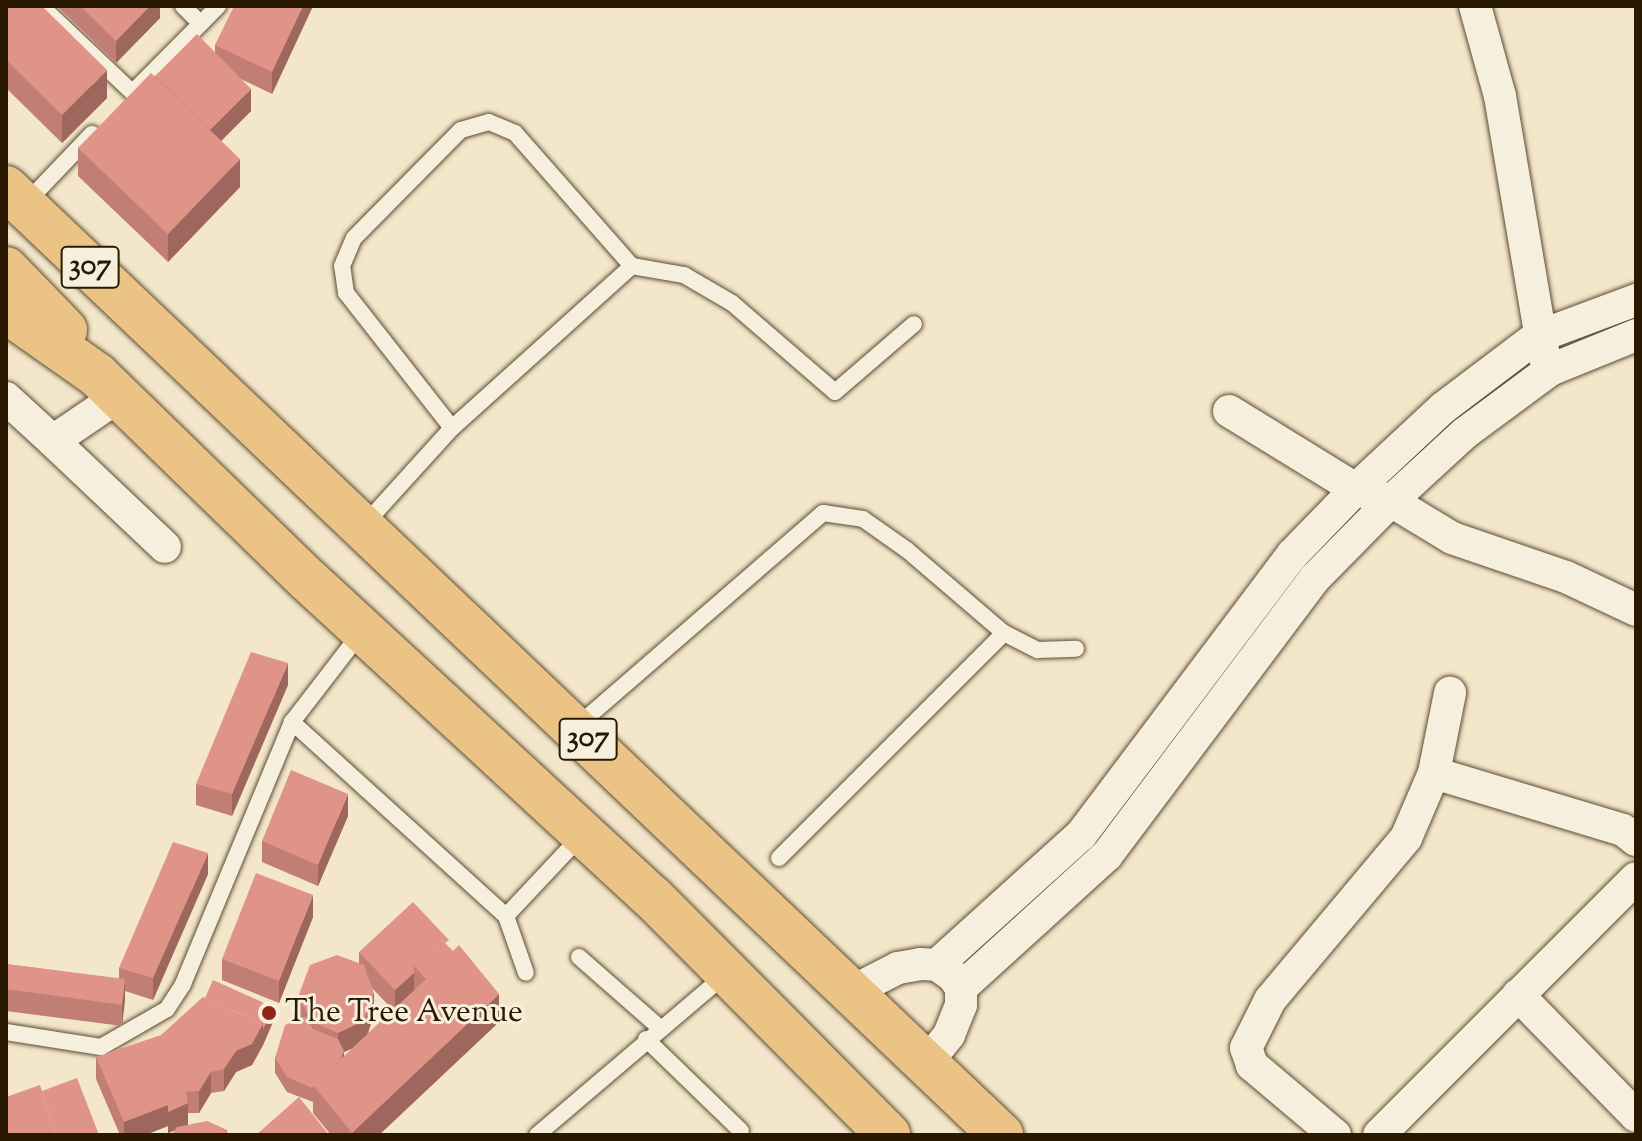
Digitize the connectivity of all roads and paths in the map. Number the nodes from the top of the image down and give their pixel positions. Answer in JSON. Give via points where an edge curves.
{"nodes":[{"id":1,"x":41,"y":6,"type":"edge"},
{"id":2,"x":183,"y":6,"type":"edge"},
{"id":3,"x":218,"y":6,"type":"edge"},
{"id":4,"x":1475,"y":6,"type":"edge"},
{"id":5,"x":201,"y":24,"type":"junction"},
{"id":6,"x":100,"y":126,"type":"edge"},
{"id":7,"x":15,"y":197,"type":"edge"},
{"id":8,"x":632,"y":266,"type":"junction"},
{"id":9,"x":6,"y":269,"type":"edge"},
{"id":10,"x":1636,"y":300,"type":"edge"},
{"id":11,"x":6,"y":311,"type":"edge"},
{"id":12,"x":914,"y":324,"type":"dead end"},
{"id":13,"x":1636,"y":335,"type":"edge"},
{"id":14,"x":1537,"y":337,"type":"junction"},
{"id":15,"x":1550,"y":370,"type":"junction"},
{"id":16,"x":108,"y":385,"type":"junction"},
{"id":17,"x":6,"y":398,"type":"edge"},
{"id":18,"x":1229,"y":411,"type":"dead end"},
{"id":19,"x":452,"y":428,"type":"junction"},
{"id":20,"x":53,"y":441,"type":"junction"},
{"id":21,"x":1356,"y":489,"type":"junction"},
{"id":22,"x":1391,"y":501,"type":"junction"},
{"id":23,"x":364,"y":525,"type":"junction"},
{"id":24,"x":165,"y":547,"type":"dead end"},
{"id":25,"x":1636,"y":610,"type":"edge"},
{"id":26,"x":363,"y":630,"type":"junction"},
{"id":27,"x":1004,"y":633,"type":"junction"},
{"id":28,"x":1076,"y":649,"type":"dead end"},
{"id":29,"x":1450,"y":693,"type":"dead end"},
{"id":30,"x":292,"y":722,"type":"junction"},
{"id":31,"x":576,"y":727,"type":"junction"},
{"id":32,"x":1434,"y":773,"type":"junction"},
{"id":33,"x":584,"y":834,"type":"junction"},
{"id":34,"x":1636,"y":840,"type":"edge"},
{"id":35,"x":779,"y":858,"type":"dead end"},
{"id":36,"x":1636,"y":878,"type":"edge"},
{"id":37,"x":506,"y":916,"type":"junction"},
{"id":38,"x":579,"y":957,"type":"dead end"},
{"id":39,"x":937,"y":965,"type":"junction"},
{"id":40,"x":526,"y":973,"type":"dead end"},
{"id":41,"x":727,"y":973,"type":"junction"},
{"id":42,"x":961,"y":988,"type":"junction"},
{"id":43,"x":853,"y":991,"type":"junction"},
{"id":44,"x":1518,"y":995,"type":"junction"},
{"id":45,"x":6,"y":1032,"type":"edge"},
{"id":46,"x":653,"y":1033,"type":"junction"},
{"id":47,"x":927,"y":1062,"type":"junction"},
{"id":48,"x":1636,"y":1117,"type":"edge"},
{"id":49,"x":741,"y":1131,"type":"dead end"},
{"id":50,"x":537,"y":1135,"type":"edge"},
{"id":51,"x":888,"y":1135,"type":"edge"},
{"id":52,"x":1001,"y":1135,"type":"edge"},
{"id":53,"x":1335,"y":1135,"type":"edge"},
{"id":54,"x":1379,"y":1135,"type":"edge"},
{"id":55,"x":1617,"y":1135,"type":"edge"}],
"edges":[{"from":1,"to":5,"type":"lane","via":[[127,98]]},
{"from":2,"to":5,"type":"lane"},
{"from":3,"to":5,"type":"lane"},
{"from":4,"to":14,"type":"street","via":[[1500,96]]},
{"from":6,"to":7,"type":"lane"},
{"from":7,"to":23,"type":"main road","number":"307"},
{"from":8,"to":12,"type":"lane","via":[[684,275],[732,303],[835,392]]},
{"from":8,"to":19,"type":"lane"},
{"from":8,"to":19,"type":"lane","via":[[515,133],[489,122],[461,130],[354,238],[342,266],[346,293]]},
{"from":9,"to":16,"type":"main road","number":"307","via":[[49,309]]},
{"from":10,"to":14,"type":"street"},
{"from":11,"to":16,"type":"main road"},
{"from":13,"to":15,"type":"street"},
{"from":14,"to":15,"type":"street"},
{"from":14,"to":21,"type":"street","via":[[1443,408]]},
{"from":15,"to":22,"type":"street","via":[[1465,433]]},
{"from":16,"to":20,"type":"street"},
{"from":16,"to":26,"type":"main road","number":"307"},
{"from":17,"to":20,"type":"street"},
{"from":18,"to":21,"type":"street"},
{"from":19,"to":23,"type":"lane"},
{"from":20,"to":24,"type":"street"},
{"from":21,"to":22,"type":"street"},
{"from":21,"to":39,"type":"street","via":[[1292,555],[1081,835]]},
{"from":22,"to":25,"type":"street","via":[[1452,538],[1566,577]]},
{"from":22,"to":42,"type":"street","via":[[1315,578],[1107,855]]},
{"from":23,"to":31,"type":"main road","number":"307"},
{"from":26,"to":30,"type":"lane"},
{"from":26,"to":33,"type":"main road","number":"307"},
{"from":27,"to":28,"type":"lane","via":[[1038,650]]},
{"from":27,"to":31,"type":"lane","via":[[863,519],[823,513]]},
{"from":27,"to":35,"type":"lane"},
{"from":29,"to":32,"type":"street"},
{"from":30,"to":37,"type":"lane"},
{"from":30,"to":45,"type":"lane","via":[[201,944],[167,1009],[101,1047]]},
{"from":31,"to":43,"type":"main road","number":"307"},
{"from":32,"to":34,"type":"street","via":[[1623,830]]},
{"from":32,"to":53,"type":"street","via":[[1406,838],[1270,1000],[1246,1048],[1252,1065]]},
{"from":33,"to":37,"type":"lane"},
{"from":33,"to":41,"type":"main road","number":"307"},
{"from":36,"to":44,"type":"street"},
{"from":37,"to":40,"type":"lane"},
{"from":38,"to":46,"type":"lane"},
{"from":39,"to":42,"type":"street"},
{"from":39,"to":43,"type":"street","via":[[898,968]]},
{"from":41,"to":46,"type":"lane"},
{"from":41,"to":51,"type":"main road","number":"307"},
{"from":42,"to":47,"type":"street","via":[[961,1005],[949,1035]]},
{"from":43,"to":47,"type":"main road","number":"307"},
{"from":44,"to":48,"type":"street"},
{"from":44,"to":54,"type":"street"},
{"from":46,"to":49,"type":"lane"},
{"from":46,"to":50,"type":"lane"},
{"from":47,"to":52,"type":"main road","number":"307"},
{"from":48,"to":55,"type":"street"}]}
